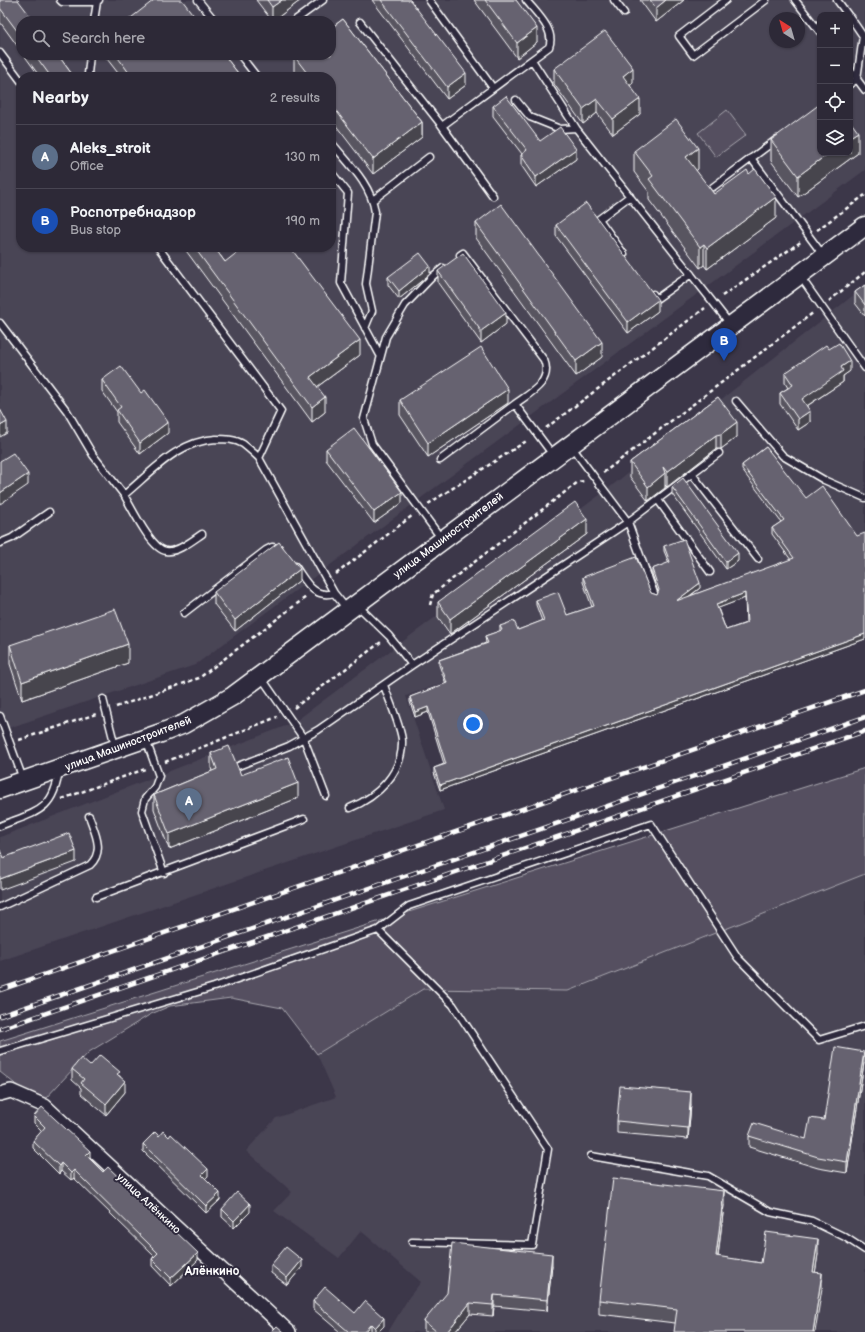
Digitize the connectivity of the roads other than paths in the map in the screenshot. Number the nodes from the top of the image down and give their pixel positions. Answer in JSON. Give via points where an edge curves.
{"nodes":[{"id":1,"x":60,"y":0,"type":"edge"},
{"id":2,"x":198,"y":0,"type":"edge"},
{"id":3,"x":324,"y":0,"type":"edge"},
{"id":4,"x":429,"y":0,"type":"edge"},
{"id":5,"x":526,"y":0,"type":"edge"},
{"id":6,"x":614,"y":0,"type":"edge"},
{"id":7,"x":726,"y":0,"type":"edge"},
{"id":8,"x":766,"y":0,"type":"edge"},
{"id":9,"x":795,"y":0,"type":"edge"},
{"id":10,"x":838,"y":0,"type":"edge"},
{"id":11,"x":98,"y":1,"type":"edge"},
{"id":12,"x":846,"y":12,"type":"edge"},
{"id":13,"x":624,"y":13,"type":"dead end"},
{"id":14,"x":95,"y":16,"type":"edge"},
{"id":15,"x":210,"y":16,"type":"edge"},
{"id":16,"x":301,"y":16,"type":"edge"},
{"id":17,"x":360,"y":22,"type":"dead end"},
{"id":18,"x":853,"y":22,"type":"edge"},
{"id":19,"x":817,"y":28,"type":"edge"},
{"id":20,"x":0,"y":53,"type":"edge"},
{"id":21,"x":89,"y":60,"type":"edge"},
{"id":22,"x":246,"y":60,"type":"edge"},
{"id":23,"x":532,"y":60,"type":"junction"},
{"id":24,"x":88,"y":72,"type":"edge"},
{"id":25,"x":254,"y":72,"type":"edge"},
{"id":26,"x":16,"y":74,"type":"edge"},
{"id":27,"x":853,"y":74,"type":"edge"},
{"id":28,"x":857,"y":79,"type":"junction"},
{"id":29,"x":853,"y":82,"type":"edge"},
{"id":30,"x":493,"y":88,"type":"junction"},
{"id":31,"x":865,"y":90,"type":"edge"},
{"id":32,"x":516,"y":100,"type":"dead end"},
{"id":33,"x":442,"y":126,"type":"junction"},
{"id":34,"x":576,"y":128,"type":"junction"},
{"id":35,"x":782,"y":135,"type":"edge"},
{"id":36,"x":336,"y":148,"type":"edge"},
{"id":37,"x":429,"y":157,"type":"dead end"},
{"id":38,"x":751,"y":158,"type":"junction"},
{"id":39,"x":336,"y":178,"type":"edge"},
{"id":40,"x":713,"y":187,"type":"dead end"},
{"id":41,"x":493,"y":196,"type":"dead end"},
{"id":42,"x":630,"y":196,"type":"junction"},
{"id":43,"x":373,"y":200,"type":"junction"},
{"id":44,"x":865,"y":226,"type":"edge"},
{"id":45,"x":162,"y":252,"type":"edge"},
{"id":46,"x":824,"y":256,"type":"junction"},
{"id":47,"x":457,"y":258,"type":"edge"},
{"id":48,"x":451,"y":262,"type":"edge"},
{"id":49,"x":630,"y":262,"type":"edge"},
{"id":50,"x":691,"y":274,"type":"junction"},
{"id":51,"x":799,"y":275,"type":"junction"},
{"id":52,"x":648,"y":287,"type":"edge"},
{"id":53,"x":0,"y":323,"type":"edge"},
{"id":54,"x":731,"y":325,"type":"junction"},
{"id":55,"x":366,"y":328,"type":"junction"},
{"id":56,"x":380,"y":355,"type":"junction"},
{"id":57,"x":865,"y":368,"type":"edge"},
{"id":58,"x":736,"y":401,"type":"dead end"},
{"id":59,"x":516,"y":404,"type":"junction"},
{"id":60,"x":570,"y":445,"type":"junction"},
{"id":61,"x":719,"y":453,"type":"dead end"},
{"id":62,"x":554,"y":457,"type":"junction"},
{"id":63,"x":259,"y":458,"type":"junction"},
{"id":64,"x":440,"y":460,"type":"dead end"},
{"id":65,"x":692,"y":474,"type":"junction"},
{"id":66,"x":124,"y":495,"type":"junction"},
{"id":67,"x":865,"y":498,"type":"edge"},
{"id":68,"x":658,"y":500,"type":"junction"},
{"id":69,"x":49,"y":512,"type":"dead end"},
{"id":70,"x":628,"y":522,"type":"junction"},
{"id":71,"x":202,"y":534,"type":"dead end"},
{"id":72,"x":442,"y":540,"type":"junction"},
{"id":73,"x":0,"y":543,"type":"edge"},
{"id":74,"x":284,"y":551,"type":"edge"},
{"id":75,"x":758,"y":559,"type":"dead end"},
{"id":76,"x":293,"y":563,"type":"edge"},
{"id":77,"x":710,"y":572,"type":"dead end"},
{"id":78,"x":334,"y":593,"type":"junction"},
{"id":79,"x":655,"y":596,"type":"edge"},
{"id":80,"x":352,"y":607,"type":"junction"},
{"id":81,"x":184,"y":612,"type":"dead end"},
{"id":82,"x":412,"y":665,"type":"junction"},
{"id":83,"x":260,"y":676,"type":"junction"},
{"id":84,"x":384,"y":685,"type":"junction"},
{"id":85,"x":103,"y":699,"type":"dead end"},
{"id":86,"x":0,"y":716,"type":"edge"},
{"id":87,"x":146,"y":739,"type":"junction"},
{"id":88,"x":304,"y":739,"type":"junction"},
{"id":89,"x":116,"y":750,"type":"junction"},
{"id":90,"x":238,"y":766,"type":"edge"},
{"id":91,"x":59,"y":769,"type":"junction"},
{"id":92,"x":24,"y":781,"type":"junction"},
{"id":93,"x":0,"y":789,"type":"edge"},
{"id":94,"x":326,"y":796,"type":"dead end"},
{"id":95,"x":350,"y":808,"type":"dead end"},
{"id":96,"x":89,"y":816,"type":"dead end"},
{"id":97,"x":304,"y":819,"type":"dead end"},
{"id":98,"x":0,"y":826,"type":"edge"},
{"id":99,"x":164,"y":873,"type":"junction"},
{"id":100,"x":96,"y":897,"type":"dead end"},
{"id":101,"x":0,"y":908,"type":"edge"},
{"id":102,"x":378,"y":930,"type":"junction"},
{"id":103,"x":865,"y":1026,"type":"edge"},
{"id":104,"x":0,"y":1051,"type":"edge"},
{"id":105,"x":0,"y":1094,"type":"edge"},
{"id":106,"x":591,"y":1156,"type":"dead end"},
{"id":107,"x":412,"y":1242,"type":"dead end"},
{"id":108,"x":865,"y":1250,"type":"edge"},
{"id":109,"x":289,"y":1332,"type":"edge"}],
"edges":[{"from":1,"to":11,"type":"lane"},
{"from":2,"to":15,"type":"lane"},
{"from":3,"to":16,"type":"lane"},
{"from":4,"to":30,"type":"lane"},
{"from":5,"to":23,"type":"lane","via":[[551,33],[552,40],[549,46]]},
{"from":6,"to":13,"type":"lane"},
{"from":7,"to":8,"type":"lane","via":[[679,36],[693,55]]},
{"from":9,"to":19,"type":"lane"},
{"from":10,"to":12,"type":"lane"},
{"from":11,"to":14,"type":"lane"},
{"from":17,"to":33,"type":"lane"},
{"from":18,"to":28,"type":"lane","via":[[863,36]]},
{"from":20,"to":26,"type":"lane"},
{"from":21,"to":24,"type":"lane"},
{"from":22,"to":25,"type":"lane"},
{"from":23,"to":30,"type":"lane"},
{"from":23,"to":34,"type":"lane"},
{"from":27,"to":28,"type":"lane"},
{"from":28,"to":29,"type":"lane"},
{"from":28,"to":31,"type":"lane"},
{"from":30,"to":33,"type":"lane"},
{"from":32,"to":34,"type":"lane","via":[[530,117],[560,129]]},
{"from":33,"to":41,"type":"lane"},
{"from":34,"to":42,"type":"lane"},
{"from":35,"to":38,"type":"lane"},
{"from":36,"to":43,"type":"lane","via":[[368,189]]},
{"from":37,"to":43,"type":"lane"},
{"from":38,"to":40,"type":"lane"},
{"from":38,"to":46,"type":"lane"},
{"from":39,"to":55,"type":"lane","via":[[348,193],[341,283]]},
{"from":42,"to":49,"type":"lane","via":[[599,219]]},
{"from":42,"to":50,"type":"lane"},
{"from":43,"to":55,"type":"lane","via":[[375,212],[366,284],[372,311]]},
{"from":44,"to":46,"type":"main road","name":"улица Машиностроителей"},
{"from":45,"to":63,"type":"lane","via":[[281,411]]},
{"from":46,"to":51,"type":"main road","name":"улица Машиностроителей"},
{"from":47,"to":59,"type":"lane","via":[[463,254],[544,360],[545,378]]},
{"from":48,"to":56,"type":"lane","via":[[433,276],[405,305],[386,337]]},
{"from":50,"to":52,"type":"lane","via":[[656,299]]},
{"from":50,"to":54,"type":"lane"},
{"from":51,"to":54,"type":"main road","name":"улица Машиностроителей"},
{"from":51,"to":57,"type":"lane"},
{"from":53,"to":66,"type":"lane","via":[[67,411],[93,454]]},
{"from":54,"to":60,"type":"main road","name":"улица Машиностроителей"},
{"from":55,"to":56,"type":"lane"},
{"from":56,"to":72,"type":"lane","via":[[364,419],[372,444]]},
{"from":58,"to":67,"type":"lane","via":[[784,456],[824,480]]},
{"from":59,"to":62,"type":"lane"},
{"from":59,"to":64,"type":"lane"},
{"from":60,"to":62,"type":"main road","name":"улица Машиностроителей"},
{"from":60,"to":70,"type":"lane"},
{"from":61,"to":65,"type":"lane"},
{"from":62,"to":72,"type":"main road","name":"улица Машиностроителей"},
{"from":63,"to":66,"type":"lane","via":[[242,444],[231,440],[205,440],[179,449]]},
{"from":63,"to":78,"type":"lane"},
{"from":65,"to":68,"type":"lane"},
{"from":65,"to":75,"type":"lane"},
{"from":66,"to":71,"type":"lane","via":[[152,541],[166,552],[174,551]]},
{"from":68,"to":70,"type":"lane"},
{"from":68,"to":77,"type":"lane"},
{"from":69,"to":73,"type":"lane","via":[[12,538]]},
{"from":70,"to":79,"type":"lane"},
{"from":70,"to":82,"type":"lane"},
{"from":72,"to":80,"type":"main road","name":"улица Машиностроителей"},
{"from":74,"to":81,"type":"lane","via":[[278,547],[266,550]]},
{"from":76,"to":78,"type":"lane","via":[[314,591],[321,595]]},
{"from":78,"to":80,"type":"lane"},
{"from":80,"to":82,"type":"lane","via":[[389,636]]},
{"from":80,"to":83,"type":"main road","name":"улица Машиностроителей"},
{"from":82,"to":84,"type":"lane"},
{"from":83,"to":87,"type":"main road","name":"улица Машиностроителей","via":[[201,715]]},
{"from":83,"to":88,"type":"lane"},
{"from":84,"to":88,"type":"lane"},
{"from":84,"to":95,"type":"lane","via":[[402,740],[400,757],[395,771],[378,791],[369,799]]},
{"from":85,"to":89,"type":"lane"},
{"from":86,"to":92,"type":"lane"},
{"from":87,"to":89,"type":"main road","name":"улица Машиностроителей"},
{"from":87,"to":99,"type":"lane","via":[[159,776],[158,782],[145,799],[142,811]]},
{"from":88,"to":90,"type":"lane"},
{"from":88,"to":94,"type":"lane"},
{"from":89,"to":91,"type":"main road","name":"улица Машиностроителей"},
{"from":91,"to":92,"type":"main road","name":"улица Машиностроителей"},
{"from":91,"to":98,"type":"lane","via":[[57,788],[46,805]]},
{"from":92,"to":93,"type":"main road","name":"улица Машиностроителей"},
{"from":96,"to":101,"type":"lane","via":[[99,845],[96,860]]},
{"from":97,"to":99,"type":"lane"},
{"from":99,"to":100,"type":"lane"},
{"from":102,"to":103,"type":"lane","via":[[409,906],[651,824],[738,958],[819,1040]]},
{"from":102,"to":104,"type":"lane","via":[[214,986]]},
{"from":102,"to":107,"type":"lane","via":[[453,1005],[548,1149],[532,1245]]},
{"from":105,"to":109,"type":"street","name":"улица Алёнкино","via":[[11,1091],[45,1106]]},
{"from":106,"to":108,"type":"lane","via":[[708,1176],[770,1212],[812,1222],[845,1237]]}]}
